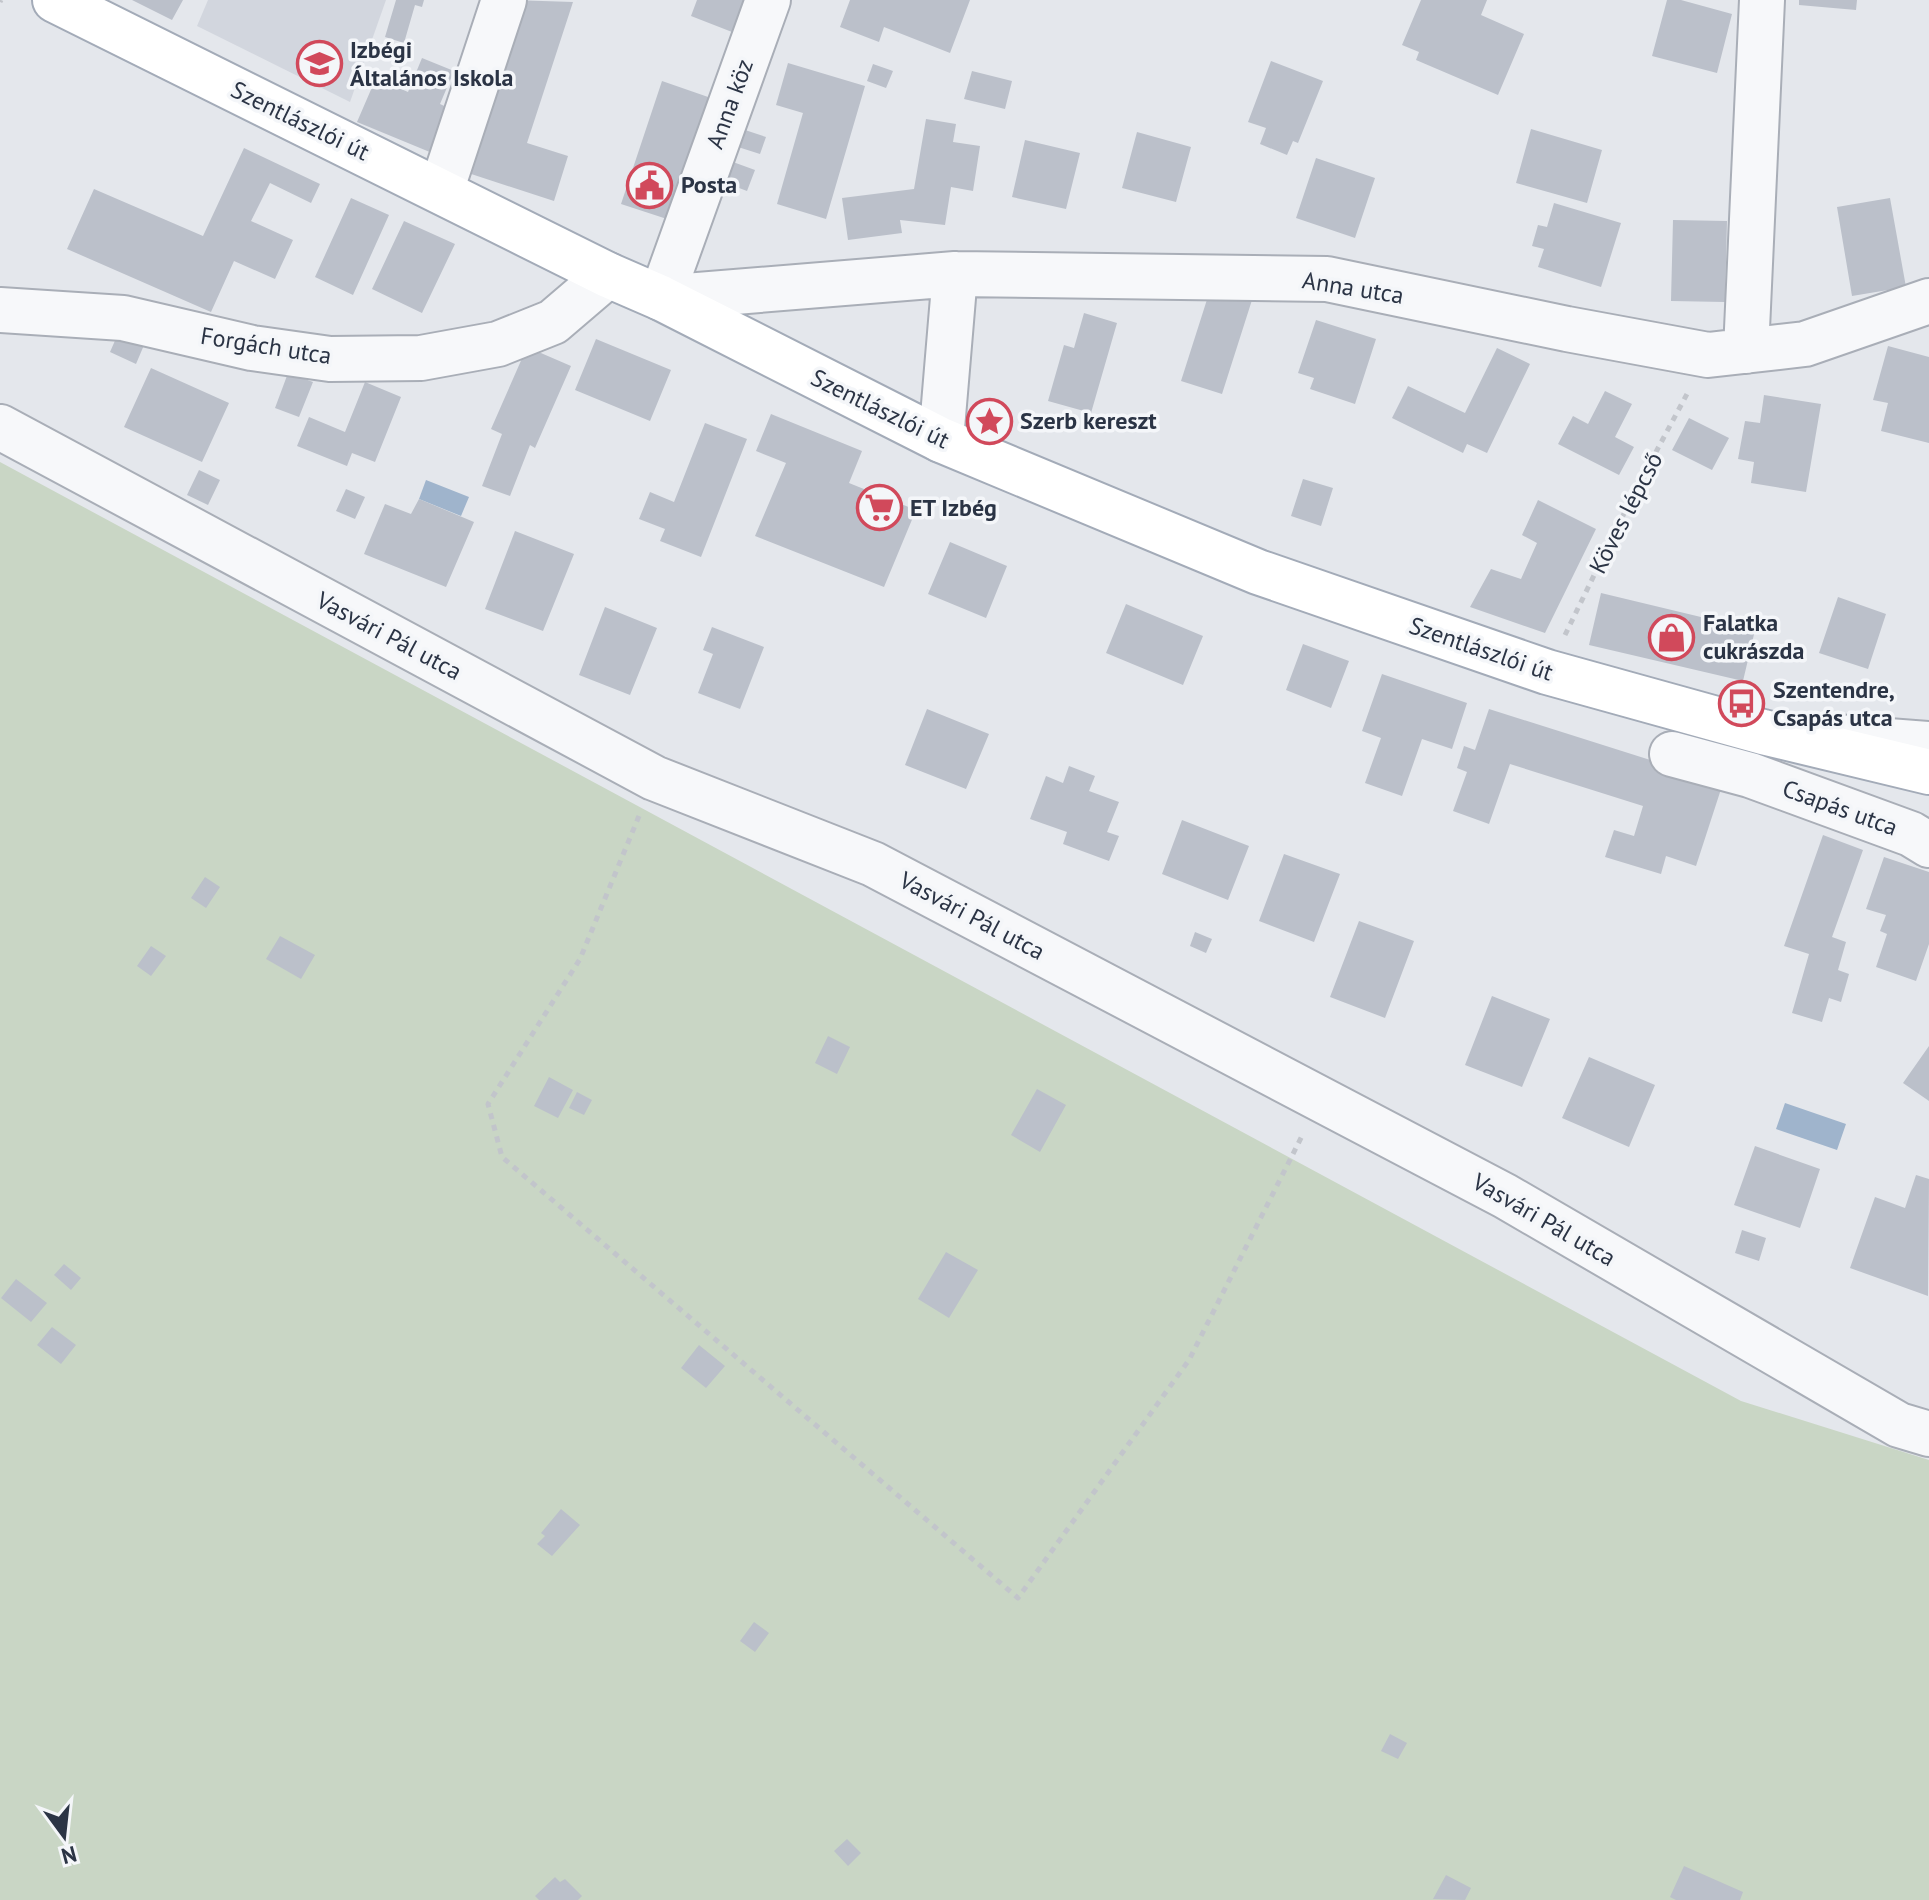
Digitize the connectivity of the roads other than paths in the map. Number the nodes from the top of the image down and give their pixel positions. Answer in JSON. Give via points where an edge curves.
{"nodes":[{"id":1,"x":55,"y":0,"type":"edge"},
{"id":2,"x":504,"y":0,"type":"edge"},
{"id":3,"x":768,"y":0,"type":"edge"},
{"id":4,"x":1762,"y":0,"type":"edge"},
{"id":5,"x":441,"y":191,"type":"junction"},
{"id":6,"x":955,"y":274,"type":"junction"},
{"id":7,"x":608,"y":275,"type":"junction"},
{"id":8,"x":661,"y":298,"type":"junction"},
{"id":9,"x":1929,"y":301,"type":"edge"},
{"id":10,"x":0,"y":310,"type":"edge"},
{"id":11,"x":1727,"y":353,"type":"junction"},
{"id":12,"x":0,"y":427,"type":"edge"},
{"id":13,"x":941,"y":440,"type":"junction"},
{"id":14,"x":1763,"y":732,"type":"junction"},
{"id":15,"x":1929,"y":744,"type":"edge"},
{"id":16,"x":1672,"y":754,"type":"dead end"},
{"id":17,"x":1929,"y":772,"type":"edge"},
{"id":18,"x":1750,"y":775,"type":"junction"},
{"id":19,"x":1929,"y":845,"type":"edge"},
{"id":20,"x":1929,"y":1434,"type":"edge"}],
"edges":[{"from":1,"to":5,"type":"main road","name":"Szentlászlói út"},
{"from":2,"to":5,"type":"street"},
{"from":3,"to":8,"type":"street","name":"Anna köz"},
{"from":4,"to":11,"type":"street"},
{"from":5,"to":7,"type":"main road","name":"Szentlászlói út"},
{"from":6,"to":8,"type":"street","name":"Anna utca"},
{"from":6,"to":11,"type":"street","name":"Anna utca","via":[[1327,279],[1567,329]]},
{"from":6,"to":13,"type":"street"},
{"from":7,"to":8,"type":"main road","name":"Szentlászlói út"},
{"from":7,"to":10,"type":"street","name":"Forgách utca","via":[[553,322],[498,344],[421,358],[330,359],[252,348],[123,318]]},
{"from":8,"to":13,"type":"main road","name":"Szentlászlói út"},
{"from":9,"to":11,"type":"street","name":"Anna utca","via":[[1805,344]]},
{"from":12,"to":20,"type":"street","name":"Vasvári Pál utca","via":[[654,778],[873,864],[1505,1196],[1899,1425]]},
{"from":13,"to":14,"type":"main road","name":"Szentlászlói út","via":[[1258,572],[1547,672]]},
{"from":14,"to":15,"type":"street"},
{"from":14,"to":17,"type":"main road","name":"Szentlászlói út"},
{"from":14,"to":18,"type":"street"},
{"from":16,"to":18,"type":"street","name":"Csapás utca"},
{"from":18,"to":19,"type":"street","name":"Csapás utca"}]}
